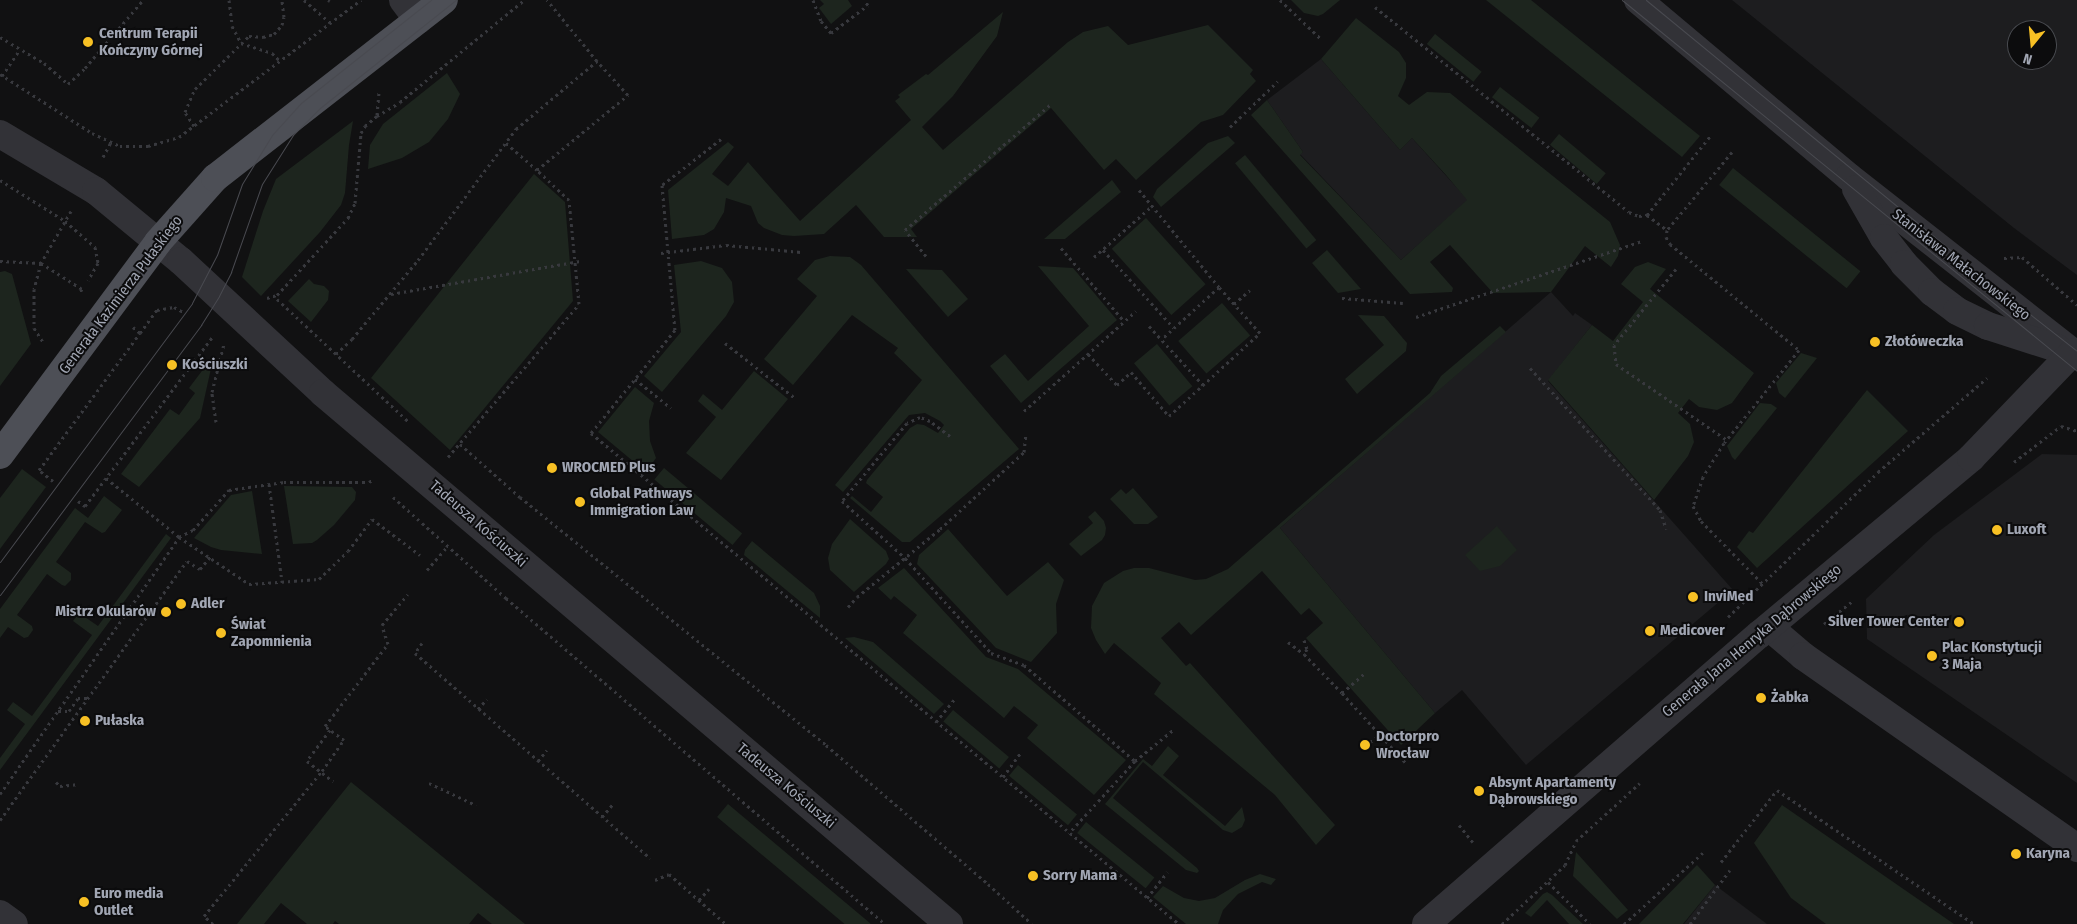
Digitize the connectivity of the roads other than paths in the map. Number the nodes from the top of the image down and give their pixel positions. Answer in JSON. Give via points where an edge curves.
{"nodes":[{"id":1,"x":444,"y":0,"type":"edge"},
{"id":2,"x":1638,"y":0,"type":"edge"},
{"id":3,"x":411,"y":10,"type":"edge"},
{"id":4,"x":0,"y":134,"type":"edge"},
{"id":5,"x":1849,"y":177,"type":"junction"},
{"id":6,"x":158,"y":242,"type":"junction"},
{"id":7,"x":2075,"y":355,"type":"edge"},
{"id":8,"x":0,"y":455,"type":"edge"},
{"id":9,"x":1769,"y":627,"type":"junction"},
{"id":10,"x":2077,"y":848,"type":"edge"},
{"id":11,"x":0,"y":914,"type":"edge"},
{"id":12,"x":14,"y":924,"type":"edge"},
{"id":13,"x":949,"y":924,"type":"edge"},
{"id":14,"x":1426,"y":924,"type":"edge"}],
"edges":[{"from":1,"to":3,"type":"main road","name":"Generała Kazimierza Pułaskiego"},
{"from":2,"to":5,"type":"street","name":"Stanisława Małachowskiego"},
{"from":3,"to":6,"type":"main road","name":"Generała Kazimierza Pułaskiego","via":[[216,178]]},
{"from":4,"to":6,"type":"street","name":"Tadeusza Kościuszki","via":[[96,191]]},
{"from":5,"to":7,"type":"street","name":"Stanisława Małachowskiego"},
{"from":5,"to":7,"type":"street","name":"Stanisława Małachowskiego","via":[[1884,238],[1932,292],[1957,311],[1988,326]]},
{"from":6,"to":8,"type":"main road","name":"Generała Kazimierza Pułaskiego"},
{"from":6,"to":13,"type":"street","name":"Tadeusza Kościuszki","via":[[323,393]]},
{"from":7,"to":9,"type":"street","name":"Generała Jana Henryka Dąbrowskiego","via":[[1971,458]]},
{"from":9,"to":10,"type":"street","via":[[1804,656]]},
{"from":9,"to":14,"type":"street","name":"Generała Jana Henryka Dąbrowskiego"},
{"from":11,"to":12,"type":"street"}]}
